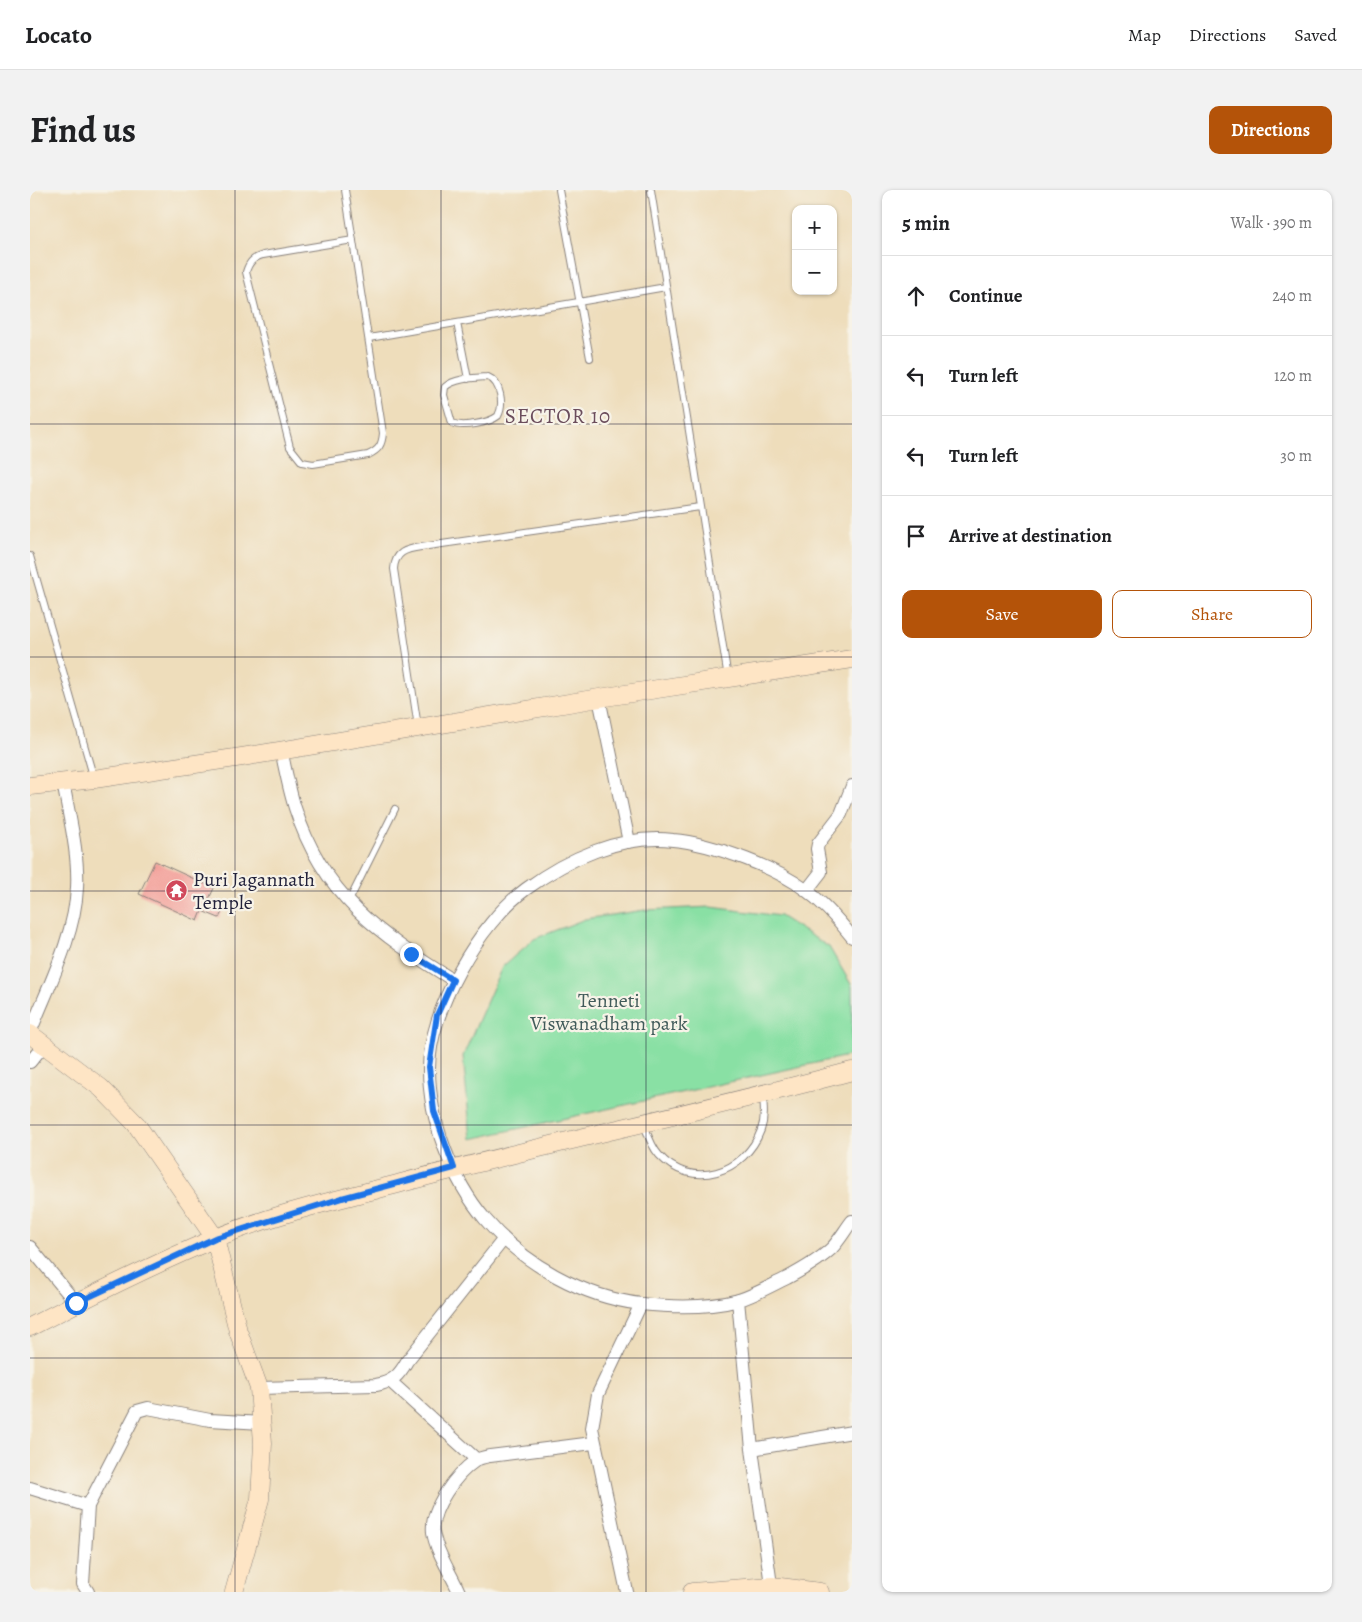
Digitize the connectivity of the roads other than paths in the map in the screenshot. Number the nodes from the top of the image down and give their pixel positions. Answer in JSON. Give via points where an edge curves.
{"nodes":[{"id":1,"x":345,"y":190,"type":"edge"},
{"id":2,"x":559,"y":190,"type":"edge"},
{"id":3,"x":651,"y":190,"type":"edge"},
{"id":4,"x":352,"y":240,"type":"junction"},
{"id":5,"x":666,"y":287,"type":"junction"},
{"id":6,"x":580,"y":302,"type":"junction"},
{"id":7,"x":457,"y":323,"type":"junction"},
{"id":8,"x":369,"y":338,"type":"junction"},
{"id":9,"x":590,"y":358,"type":"dead end"},
{"id":10,"x":468,"y":379,"type":"junction"},
{"id":11,"x":700,"y":507,"type":"junction"},
{"id":12,"x":30,"y":556,"type":"edge"},
{"id":13,"x":852,"y":659,"type":"edge"},
{"id":14,"x":728,"y":679,"type":"junction"},
{"id":15,"x":599,"y":698,"type":"junction"},
{"id":16,"x":418,"y":729,"type":"junction"},
{"id":17,"x":281,"y":749,"type":"junction"},
{"id":18,"x":94,"y":779,"type":"junction"},
{"id":19,"x":64,"y":782,"type":"junction"},
{"id":20,"x":30,"y":786,"type":"edge"},
{"id":21,"x":852,"y":786,"type":"edge"},
{"id":22,"x":395,"y":809,"type":"dead end"},
{"id":23,"x":629,"y":842,"type":"junction"},
{"id":24,"x":807,"y":890,"type":"junction"},
{"id":25,"x":348,"y":903,"type":"junction"},
{"id":26,"x":852,"y":937,"type":"edge"},
{"id":27,"x":453,"y":980,"type":"junction"},
{"id":28,"x":35,"y":1037,"type":"edge"},
{"id":29,"x":30,"y":1062,"type":"edge"},
{"id":30,"x":852,"y":1071,"type":"edge"},
{"id":31,"x":763,"y":1095,"type":"junction"},
{"id":32,"x":644,"y":1124,"type":"junction"},
{"id":33,"x":454,"y":1168,"type":"junction"},
{"id":34,"x":852,"y":1221,"type":"edge"},
{"id":35,"x":215,"y":1238,"type":"junction"},
{"id":36,"x":503,"y":1240,"type":"junction"},
{"id":37,"x":30,"y":1247,"type":"edge"},
{"id":38,"x":738,"y":1300,"type":"junction"},
{"id":39,"x":76,"y":1303,"type":"junction"},
{"id":40,"x":641,"y":1304,"type":"junction"},
{"id":41,"x":30,"y":1327,"type":"edge"},
{"id":42,"x":390,"y":1382,"type":"junction"},
{"id":43,"x":259,"y":1388,"type":"junction"},
{"id":44,"x":262,"y":1423,"type":"junction"},
{"id":45,"x":852,"y":1432,"type":"edge"},
{"id":46,"x":593,"y":1443,"type":"junction"},
{"id":47,"x":752,"y":1449,"type":"junction"},
{"id":48,"x":477,"y":1460,"type":"junction"},
{"id":49,"x":30,"y":1488,"type":"edge"},
{"id":50,"x":88,"y":1506,"type":"junction"},
{"id":51,"x":772,"y":1589,"type":"edge"},
{"id":52,"x":88,"y":1592,"type":"edge"},
{"id":53,"x":234,"y":1592,"type":"edge"},
{"id":54,"x":459,"y":1592,"type":"edge"},
{"id":55,"x":626,"y":1592,"type":"edge"},
{"id":56,"x":692,"y":1592,"type":"edge"},
{"id":57,"x":820,"y":1592,"type":"edge"}],
"edges":[{"from":1,"to":4,"type":"lane"},
{"from":2,"to":6,"type":"lane"},
{"from":3,"to":5,"type":"lane"},
{"from":4,"to":8,"type":"lane"},
{"from":4,"to":8,"type":"lane","via":[[254,258],[246,272],[290,447],[302,462],[312,464],[368,454],[381,446],[384,433]]},
{"from":5,"to":6,"type":"lane"},
{"from":5,"to":11,"type":"lane"},
{"from":6,"to":7,"type":"lane"},
{"from":6,"to":9,"type":"lane"},
{"from":7,"to":8,"type":"lane"},
{"from":7,"to":10,"type":"lane"},
{"from":10,"to":10,"type":"lane","via":[[488,377],[496,382],[501,408],[495,419],[459,425],[450,420],[445,387]]},
{"from":11,"to":14,"type":"lane"},
{"from":11,"to":16,"type":"lane","via":[[421,546],[402,552],[396,557],[394,569]]},
{"from":12,"to":18,"type":"lane"},
{"from":13,"to":14,"type":"street"},
{"from":14,"to":15,"type":"street"},
{"from":15,"to":16,"type":"street"},
{"from":15,"to":23,"type":"street"},
{"from":16,"to":17,"type":"street"},
{"from":17,"to":18,"type":"street"},
{"from":17,"to":25,"type":"street","via":[[295,809],[307,839],[325,872]]},
{"from":18,"to":19,"type":"street"},
{"from":19,"to":20,"type":"street"},
{"from":19,"to":28,"type":"street","via":[[76,864],[75,909]]},
{"from":21,"to":24,"type":"street","via":[[841,814],[818,844],[821,872]]},
{"from":22,"to":25,"type":"lane"},
{"from":23,"to":24,"type":"street","via":[[671,839],[715,848],[782,873]]},
{"from":23,"to":27,"type":"street","via":[[574,859],[524,890],[489,926]]},
{"from":24,"to":26,"type":"street"},
{"from":25,"to":27,"type":"street","via":[[378,930]]},
{"from":27,"to":33,"type":"street","via":[[437,1015],[429,1067],[434,1111]]},
{"from":28,"to":29,"type":"street"},
{"from":28,"to":35,"type":"street","via":[[102,1088],[136,1124]]},
{"from":30,"to":31,"type":"street"},
{"from":31,"to":32,"type":"street"},
{"from":31,"to":32,"type":"lane","via":[[763,1122],[755,1144],[747,1156],[733,1167],[717,1173],[700,1175],[670,1164],[650,1143]]},
{"from":32,"to":33,"type":"street"},
{"from":33,"to":35,"type":"street","via":[[342,1198]]},
{"from":33,"to":36,"type":"street","via":[[475,1207]]},
{"from":34,"to":38,"type":"street","via":[[831,1249],[804,1270]]},
{"from":35,"to":39,"type":"street"},
{"from":35,"to":43,"type":"street","via":[[238,1331]]},
{"from":36,"to":40,"type":"street","via":[[561,1279],[615,1301]]},
{"from":36,"to":42,"type":"street","via":[[400,1374]]},
{"from":37,"to":39,"type":"street"},
{"from":38,"to":40,"type":"street","via":[[674,1308]]},
{"from":38,"to":47,"type":"street"},
{"from":39,"to":41,"type":"street"},
{"from":40,"to":46,"type":"street","via":[[598,1394],[593,1413]]},
{"from":42,"to":43,"type":"street"},
{"from":42,"to":48,"type":"street"},
{"from":43,"to":44,"type":"street"},
{"from":44,"to":50,"type":"street","via":[[210,1420],[141,1408]]},
{"from":44,"to":53,"type":"street","via":[[260,1499]]},
{"from":45,"to":47,"type":"street"},
{"from":46,"to":48,"type":"street"},
{"from":46,"to":55,"type":"street"},
{"from":47,"to":51,"type":"street"},
{"from":48,"to":54,"type":"street","via":[[450,1488],[434,1518],[437,1544]]},
{"from":49,"to":50,"type":"street"},
{"from":50,"to":52,"type":"street","via":[[82,1584]]},
{"from":51,"to":56,"type":"street"},
{"from":51,"to":57,"type":"street"}]}
